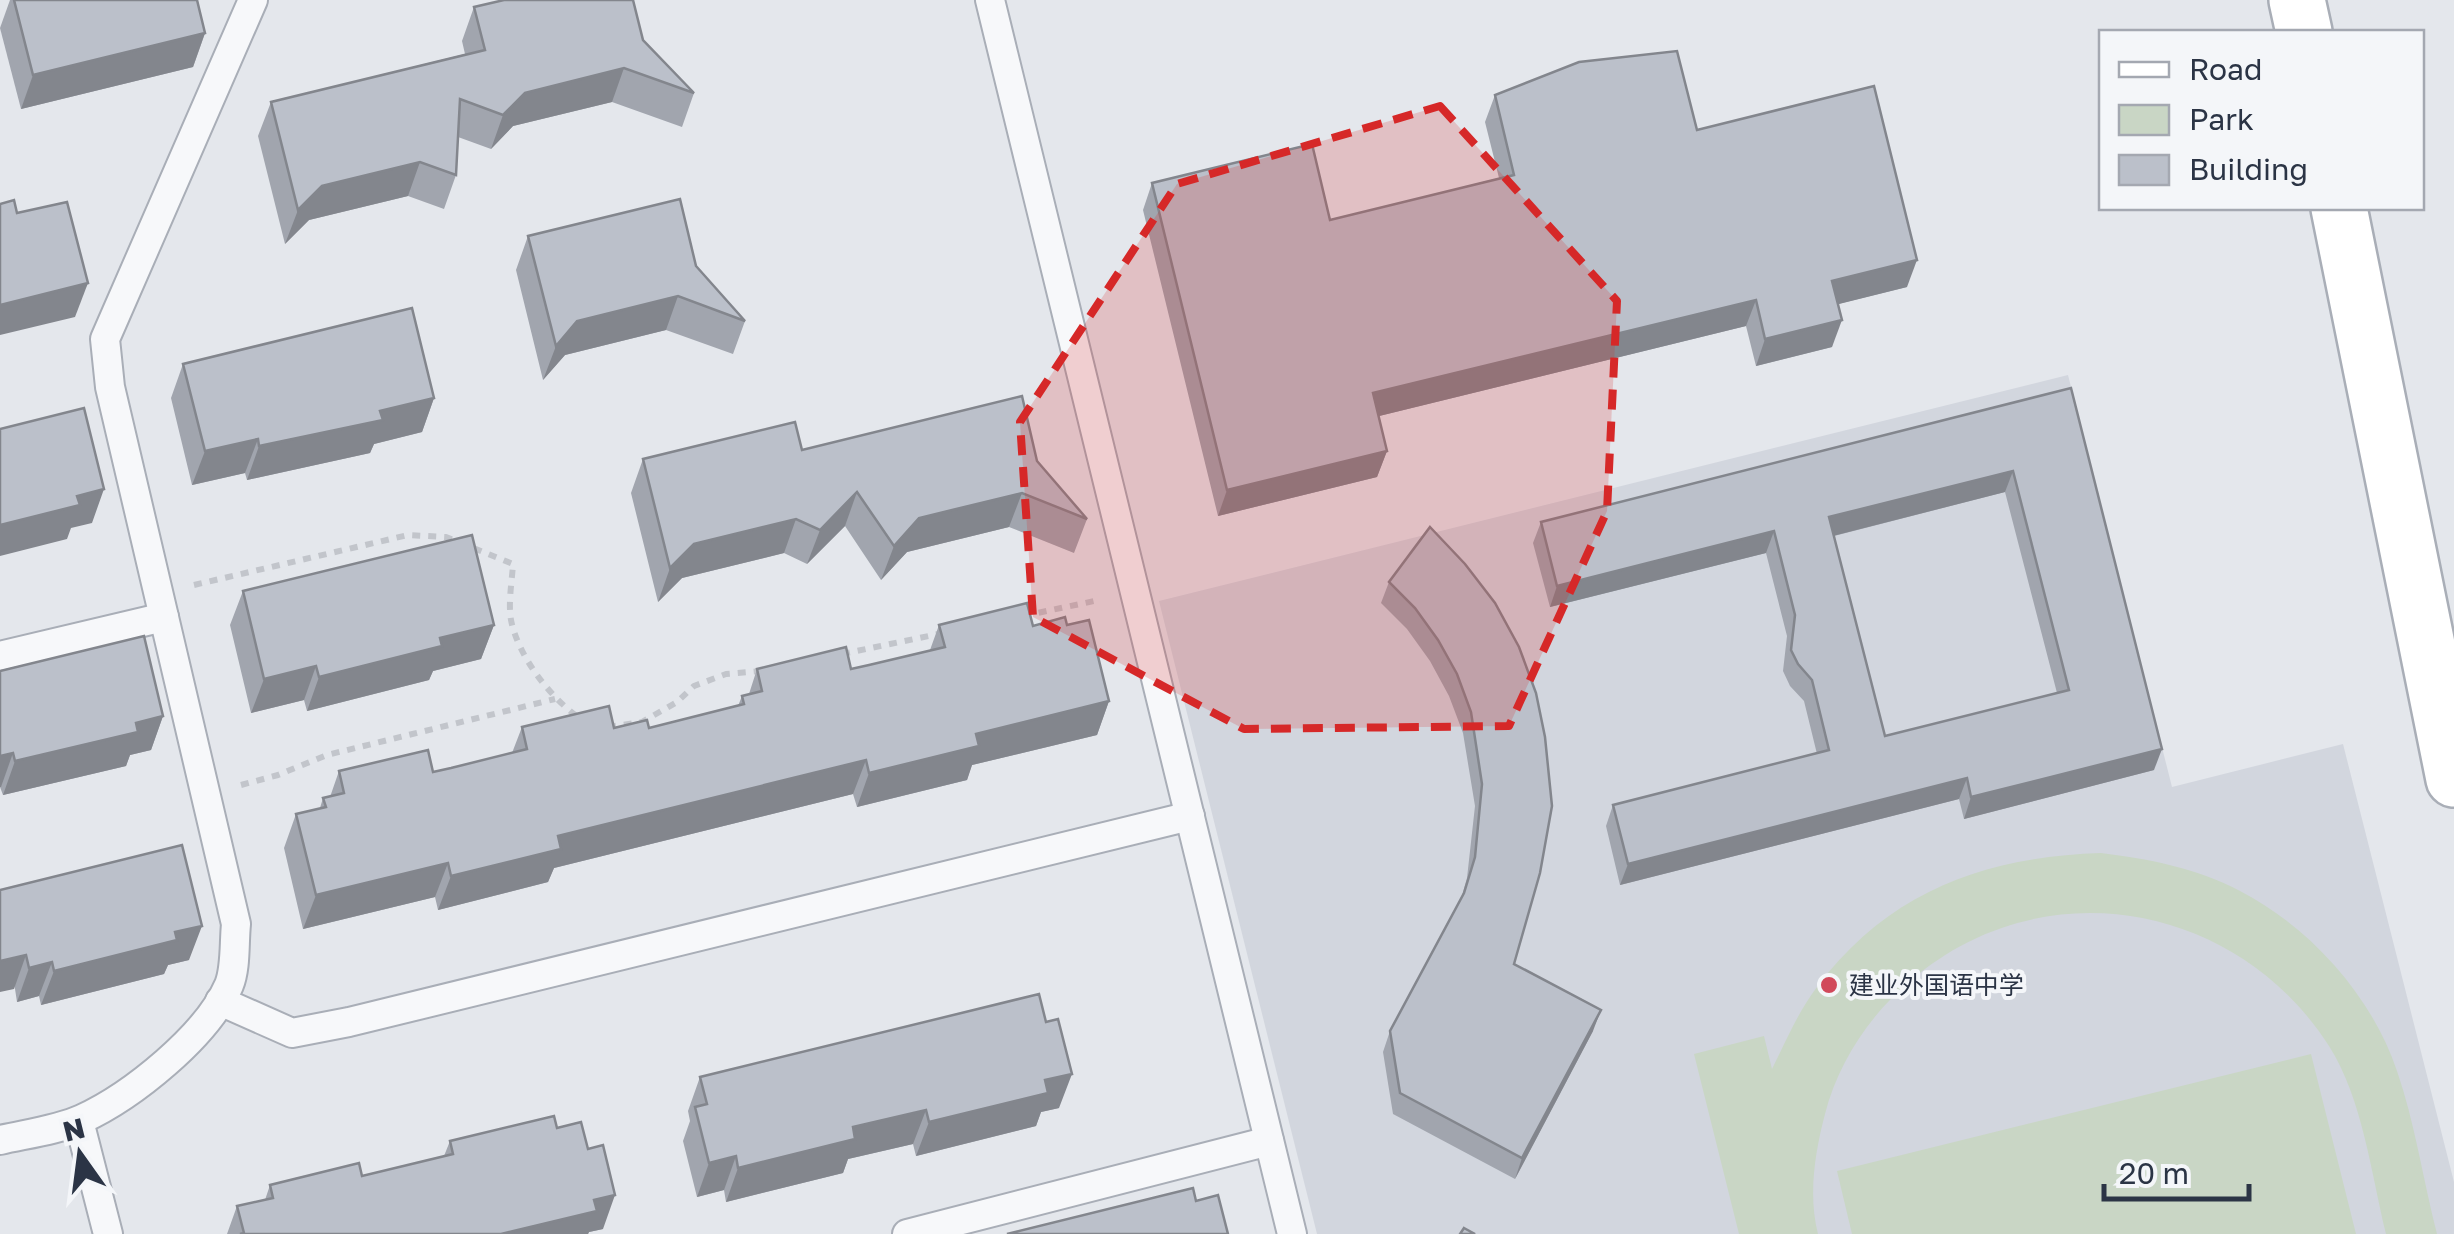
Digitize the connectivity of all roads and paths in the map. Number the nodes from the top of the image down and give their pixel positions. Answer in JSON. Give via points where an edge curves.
{"nodes":[{"id":1,"x":253,"y":0,"type":"edge"},
{"id":2,"x":2297,"y":0,"type":"edge"},
{"id":3,"x":996,"y":1,"type":"edge"},
{"id":4,"x":2304,"y":30,"type":"edge"},
{"id":5,"x":2339,"y":210,"type":"edge"},
{"id":6,"x":1135,"y":593,"type":"junction"},
{"id":7,"x":161,"y":605,"type":"junction"},
{"id":8,"x":1022,"y":616,"type":"edge"},
{"id":9,"x":948,"y":632,"type":"edge"},
{"id":10,"x":0,"y":656,"type":"edge"},
{"id":11,"x":835,"y":656,"type":"edge"},
{"id":12,"x":779,"y":668,"type":"edge"},
{"id":13,"x":555,"y":699,"type":"junction"},
{"id":14,"x":584,"y":722,"type":"edge"},
{"id":15,"x":594,"y":725,"type":"edge"},
{"id":16,"x":2454,"y":780,"type":"edge"},
{"id":17,"x":206,"y":794,"type":"junction"},
{"id":18,"x":1190,"y":816,"type":"junction"},
{"id":19,"x":220,"y":1002,"type":"junction"},
{"id":20,"x":79,"y":1120,"type":"junction"},
{"id":21,"x":0,"y":1140,"type":"edge"},
{"id":22,"x":1269,"y":1141,"type":"junction"},
{"id":23,"x":108,"y":1234,"type":"edge"},
{"id":24,"x":907,"y":1234,"type":"edge"},
{"id":25,"x":1292,"y":1234,"type":"edge"}],
"edges":[{"from":1,"to":7,"type":"lane","via":[[105,339]]},
{"from":2,"to":4,"type":"street"},
{"from":3,"to":6,"type":"lane"},
{"from":5,"to":16,"type":"street"},
{"from":6,"to":8,"type":"path"},
{"from":6,"to":18,"type":"lane"},
{"from":7,"to":10,"type":"lane"},
{"from":7,"to":13,"type":"path","via":[[408,536],[446,538],[513,564],[511,619],[531,666]]},
{"from":7,"to":17,"type":"lane"},
{"from":9,"to":11,"type":"path"},
{"from":12,"to":15,"type":"path","via":[[726,674],[694,686],[642,722]]},
{"from":13,"to":14,"type":"path"},
{"from":13,"to":17,"type":"path","via":[[327,755]]},
{"from":17,"to":19,"type":"lane","via":[[236,924],[231,982]]},
{"from":18,"to":19,"type":"lane","via":[[292,1033]]},
{"from":18,"to":22,"type":"lane"},
{"from":19,"to":20,"type":"lane","via":[[182,1046],[124,1095]]},
{"from":20,"to":21,"type":"lane"},
{"from":20,"to":23,"type":"lane"},
{"from":22,"to":24,"type":"lane"},
{"from":22,"to":25,"type":"lane"}]}
